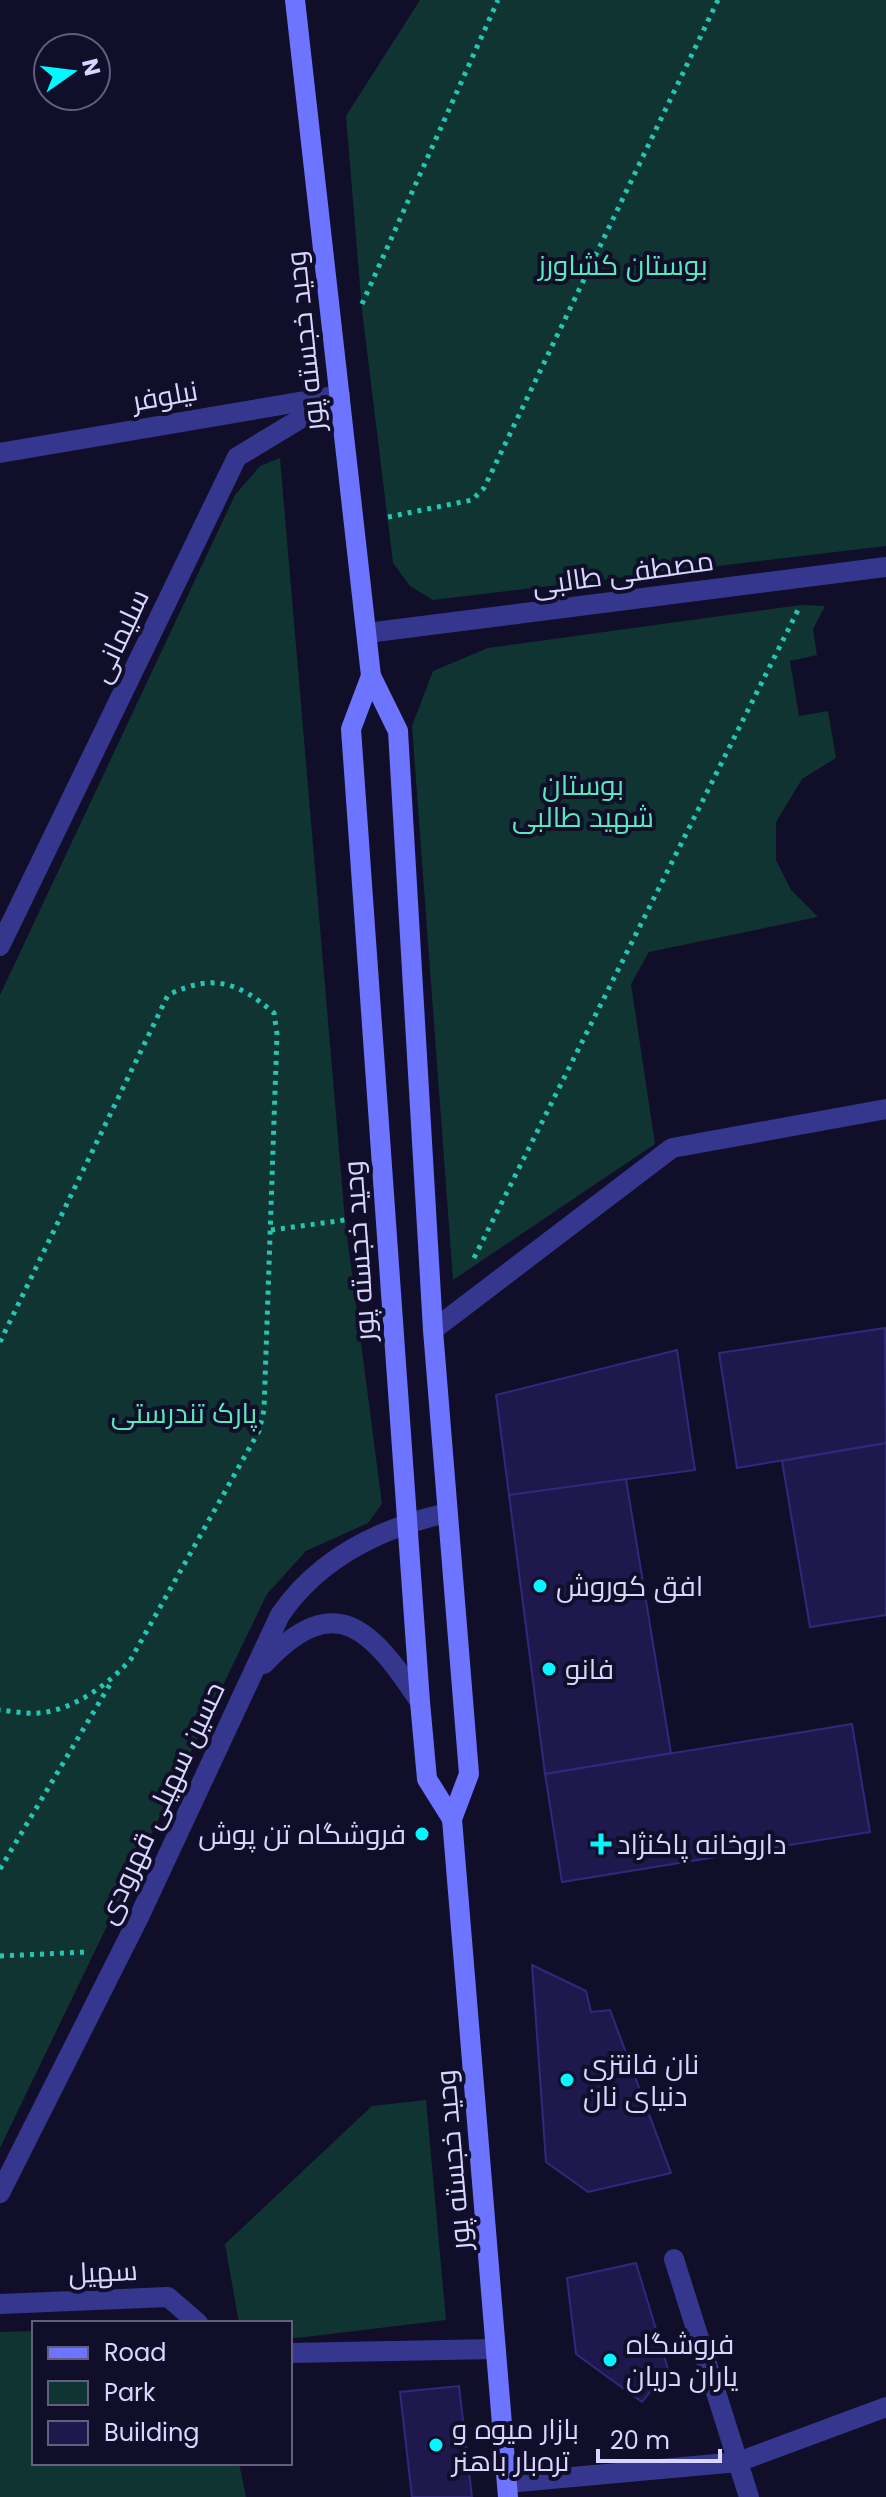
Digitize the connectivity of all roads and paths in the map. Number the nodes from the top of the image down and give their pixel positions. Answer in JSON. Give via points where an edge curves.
{"nodes":[{"id":1,"x":295,"y":0,"type":"edge"},
{"id":2,"x":498,"y":0,"type":"edge"},
{"id":3,"x":718,"y":0,"type":"edge"},
{"id":4,"x":362,"y":304,"type":"dead end"},
{"id":5,"x":340,"y":395,"type":"junction"},
{"id":6,"x":0,"y":453,"type":"edge"},
{"id":7,"x":388,"y":517,"type":"dead end"},
{"id":8,"x":886,"y":567,"type":"edge"},
{"id":9,"x":801,"y":605,"type":"dead end"},
{"id":10,"x":367,"y":633,"type":"junction"},
{"id":11,"x":371,"y":676,"type":"junction"},
{"id":12,"x":0,"y":946,"type":"edge"},
{"id":13,"x":886,"y":1109,"type":"edge"},
{"id":14,"x":345,"y":1220,"type":"dead end"},
{"id":15,"x":271,"y":1230,"type":"junction"},
{"id":16,"x":467,"y":1273,"type":"dead end"},
{"id":17,"x":433,"y":1330,"type":"junction"},
{"id":18,"x":0,"y":1342,"type":"edge"},
{"id":19,"x":447,"y":1513,"type":"junction"},
{"id":20,"x":405,"y":1523,"type":"junction"},
{"id":21,"x":113,"y":1679,"type":"junction"},
{"id":22,"x":250,"y":1679,"type":"junction"},
{"id":23,"x":420,"y":1702,"type":"junction"},
{"id":24,"x":0,"y":1710,"type":"edge"},
{"id":25,"x":452,"y":1819,"type":"junction"},
{"id":26,"x":0,"y":1869,"type":"edge"},
{"id":27,"x":96,"y":1952,"type":"dead end"},
{"id":28,"x":0,"y":1956,"type":"edge"},
{"id":29,"x":0,"y":2193,"type":"edge"},
{"id":30,"x":674,"y":2259,"type":"dead end"},
{"id":31,"x":0,"y":2304,"type":"edge"},
{"id":32,"x":196,"y":2321,"type":"edge"},
{"id":33,"x":496,"y":2349,"type":"junction"},
{"id":34,"x":292,"y":2353,"type":"edge"},
{"id":35,"x":886,"y":2407,"type":"edge"},
{"id":36,"x":738,"y":2462,"type":"junction"},
{"id":37,"x":508,"y":2490,"type":"edge"},
{"id":38,"x":749,"y":2497,"type":"edge"}],
"edges":[{"from":1,"to":5,"type":"main road","name":"وحید خجسته پور"},
{"from":2,"to":4,"type":"path"},
{"from":3,"to":7,"type":"path","via":[[484,488],[472,500]]},
{"from":5,"to":6,"type":"street","name":"نیلوفر"},
{"from":5,"to":10,"type":"main road","name":"وحید خجسته پور"},
{"from":5,"to":12,"type":"street","name":"سلیمانی","via":[[237,457]]},
{"from":8,"to":10,"type":"street","name":"مصطفی طالبی"},
{"from":9,"to":16,"type":"path"},
{"from":10,"to":11,"type":"main road","name":"وحید خجسته پور"},
{"from":11,"to":17,"type":"main road","name":"وحید خجسته پور","via":[[398,731]]},
{"from":11,"to":20,"type":"main road","name":"وحید خجسته پور","via":[[351,729]]},
{"from":13,"to":17,"type":"street","via":[[672,1148]]},
{"from":14,"to":15,"type":"path"},
{"from":15,"to":18,"type":"path","via":[[274,1013],[251,993],[221,982],[189,985],[168,995]]},
{"from":15,"to":21,"type":"path","via":[[259,1431],[131,1659]]},
{"from":17,"to":19,"type":"main road","name":"وحید خجسته پور"},
{"from":19,"to":20,"type":"street","name":"حسین سهیلی قهرودی"},
{"from":19,"to":25,"type":"main road","name":"وحید خجسته پور","via":[[469,1774]]},
{"from":20,"to":22,"type":"street","name":"حسین سهیلی قهرودی","via":[[319,1569],[300,1587],[280,1615]]},
{"from":20,"to":23,"type":"main road","name":"وحید خجسته پور"},
{"from":21,"to":24,"type":"path","via":[[40,1713]]},
{"from":21,"to":26,"type":"path"},
{"from":22,"to":23,"type":"street","via":[[302,1630],[345,1624],[381,1649]]},
{"from":22,"to":29,"type":"street","name":"حسین سهیلی قهرودی","via":[[139,1917]]},
{"from":23,"to":25,"type":"main road","name":"وحید خجسته پور","via":[[427,1779]]},
{"from":25,"to":33,"type":"main road","name":"وحید خجسته پور"},
{"from":27,"to":28,"type":"path"},
{"from":30,"to":36,"type":"street"},
{"from":31,"to":32,"type":"street","name":"سهیل","via":[[168,2297]]},
{"from":33,"to":34,"type":"street"},
{"from":33,"to":37,"type":"main road","name":"وحید خجسته پور"},
{"from":35,"to":36,"type":"street"},
{"from":36,"to":37,"type":"street"},
{"from":36,"to":38,"type":"street"}]}
